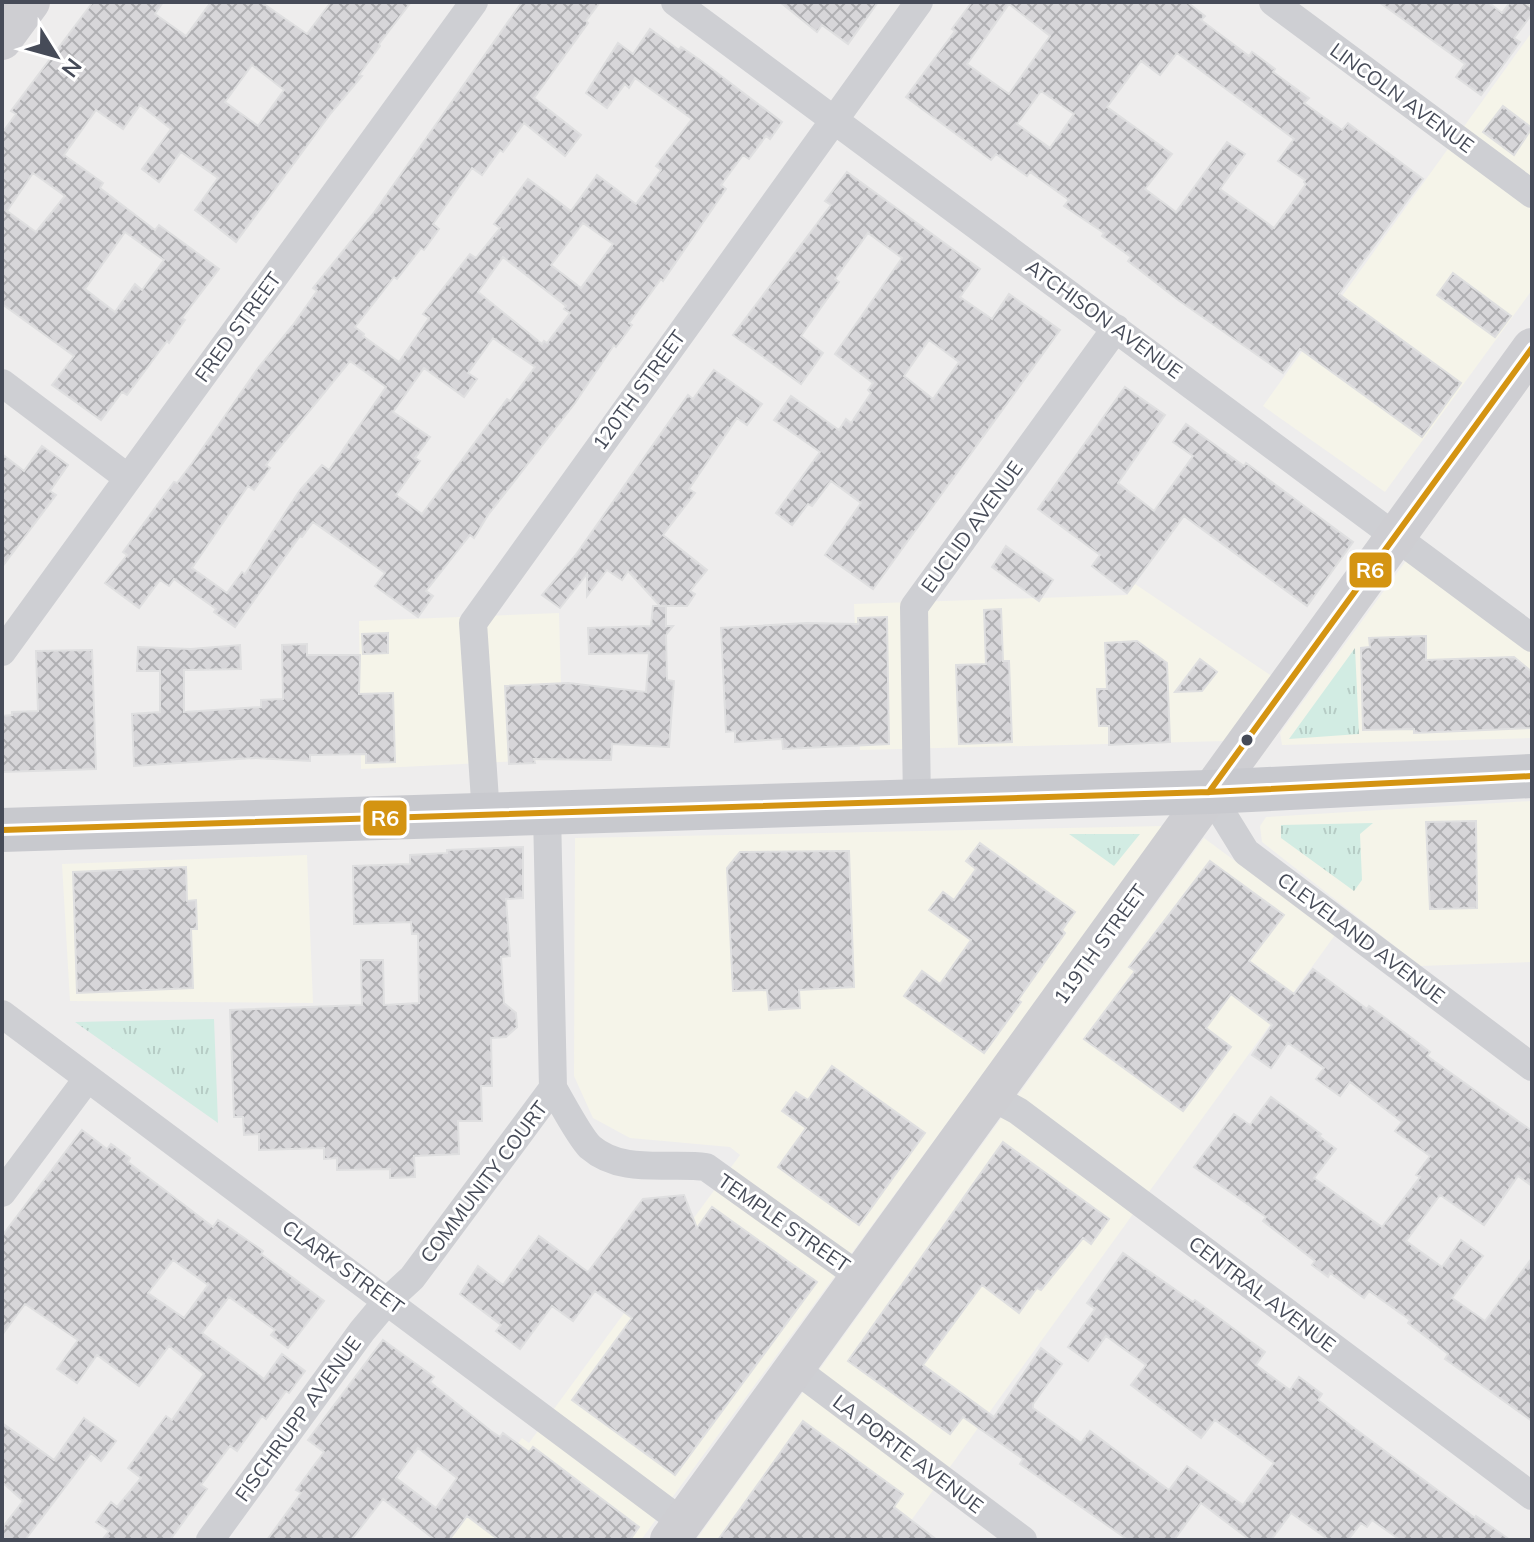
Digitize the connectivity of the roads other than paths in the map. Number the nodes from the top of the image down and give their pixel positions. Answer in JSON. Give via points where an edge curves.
{"nodes":[{"id":1,"x":30,"y":2,"type":"edge"},
{"id":2,"x":474,"y":2,"type":"edge"},
{"id":3,"x":675,"y":2,"type":"edge"},
{"id":4,"x":919,"y":2,"type":"edge"},
{"id":5,"x":1273,"y":2,"type":"edge"},
{"id":6,"x":2,"y":40,"type":"edge"},
{"id":7,"x":833,"y":120,"type":"junction"},
{"id":8,"x":1532,"y":194,"type":"edge"},
{"id":9,"x":1116,"y":328,"type":"junction"},
{"id":10,"x":1532,"y":348,"type":"edge"},
{"id":11,"x":2,"y":383,"type":"edge"},
{"id":12,"x":128,"y":478,"type":"junction"},
{"id":13,"x":1397,"y":535,"type":"junction"},
{"id":14,"x":1532,"y":638,"type":"edge"},
{"id":15,"x":2,"y":652,"type":"edge"},
{"id":16,"x":1532,"y":776,"type":"edge"},
{"id":17,"x":1209,"y":792,"type":"junction"},
{"id":18,"x":917,"y":802,"type":"junction"},
{"id":19,"x":547,"y":813,"type":"junction"},
{"id":20,"x":486,"y":815,"type":"junction"},
{"id":21,"x":2,"y":830,"type":"edge"},
{"id":22,"x":2,"y":1014,"type":"edge"},
{"id":23,"x":1532,"y":1067,"type":"edge"},
{"id":24,"x":87,"y":1079,"type":"junction"},
{"id":25,"x":553,"y":1088,"type":"junction"},
{"id":26,"x":990,"y":1096,"type":"junction"},
{"id":27,"x":2,"y":1193,"type":"edge"},
{"id":28,"x":860,"y":1277,"type":"junction"},
{"id":29,"x":388,"y":1300,"type":"junction"},
{"id":30,"x":794,"y":1368,"type":"junction"},
{"id":31,"x":1532,"y":1496,"type":"edge"},
{"id":32,"x":676,"y":1531,"type":"edge"},
{"id":33,"x":210,"y":1540,"type":"edge"},
{"id":34,"x":1023,"y":1540,"type":"edge"}],
"edges":[{"from":1,"to":6,"type":"street"},
{"from":2,"to":12,"type":"street","name":"FRED STREET"},
{"from":3,"to":7,"type":"street","name":"ATCHISON AVENUE"},
{"from":4,"to":7,"type":"street","name":"120TH STREET"},
{"from":5,"to":8,"type":"street","name":"LINCOLN AVENUE"},
{"from":7,"to":9,"type":"street","name":"ATCHISON AVENUE"},
{"from":7,"to":20,"type":"street","name":"120TH STREET","via":[[473,623]]},
{"from":9,"to":13,"type":"street","name":"ATCHISON AVENUE"},
{"from":9,"to":18,"type":"street","name":"EUCLID AVENUE","via":[[914,607]]},
{"from":10,"to":13,"type":"street","name":"119TH STREET"},
{"from":11,"to":12,"type":"street"},
{"from":12,"to":15,"type":"street","name":"FRED STREET"},
{"from":13,"to":14,"type":"street","name":"ATCHISON AVENUE"},
{"from":13,"to":17,"type":"street","name":"119TH STREET"},
{"from":16,"to":17,"type":"main road"},
{"from":17,"to":18,"type":"main road"},
{"from":17,"to":23,"type":"street","name":"CLEVELAND AVENUE","via":[[1246,852]]},
{"from":17,"to":26,"type":"street","name":"119TH STREET"},
{"from":18,"to":19,"type":"main road"},
{"from":19,"to":20,"type":"main road"},
{"from":19,"to":25,"type":"street","name":"COMMUNITY COURT"},
{"from":20,"to":21,"type":"main road"},
{"from":22,"to":24,"type":"street","name":"CLARK STREET"},
{"from":24,"to":27,"type":"street"},
{"from":24,"to":29,"type":"street","name":"CLARK STREET"},
{"from":25,"to":28,"type":"street","name":"TEMPLE STREET","via":[[590,1147],[618,1161],[646,1166],[706,1167]]},
{"from":25,"to":29,"type":"street","name":"COMMUNITY COURT","via":[[412,1278]]},
{"from":26,"to":28,"type":"street","name":"119TH STREET"},
{"from":26,"to":31,"type":"street","name":"CENTRAL AVENUE","via":[[1018,1111]]},
{"from":28,"to":30,"type":"street","name":"119TH STREET"},
{"from":29,"to":32,"type":"street","name":"CLARK STREET"},
{"from":29,"to":33,"type":"street","name":"FISCHRUPP AVENUE"},
{"from":30,"to":32,"type":"street","name":"119TH STREET"},
{"from":30,"to":34,"type":"street","name":"LA PORTE AVENUE"}]}
